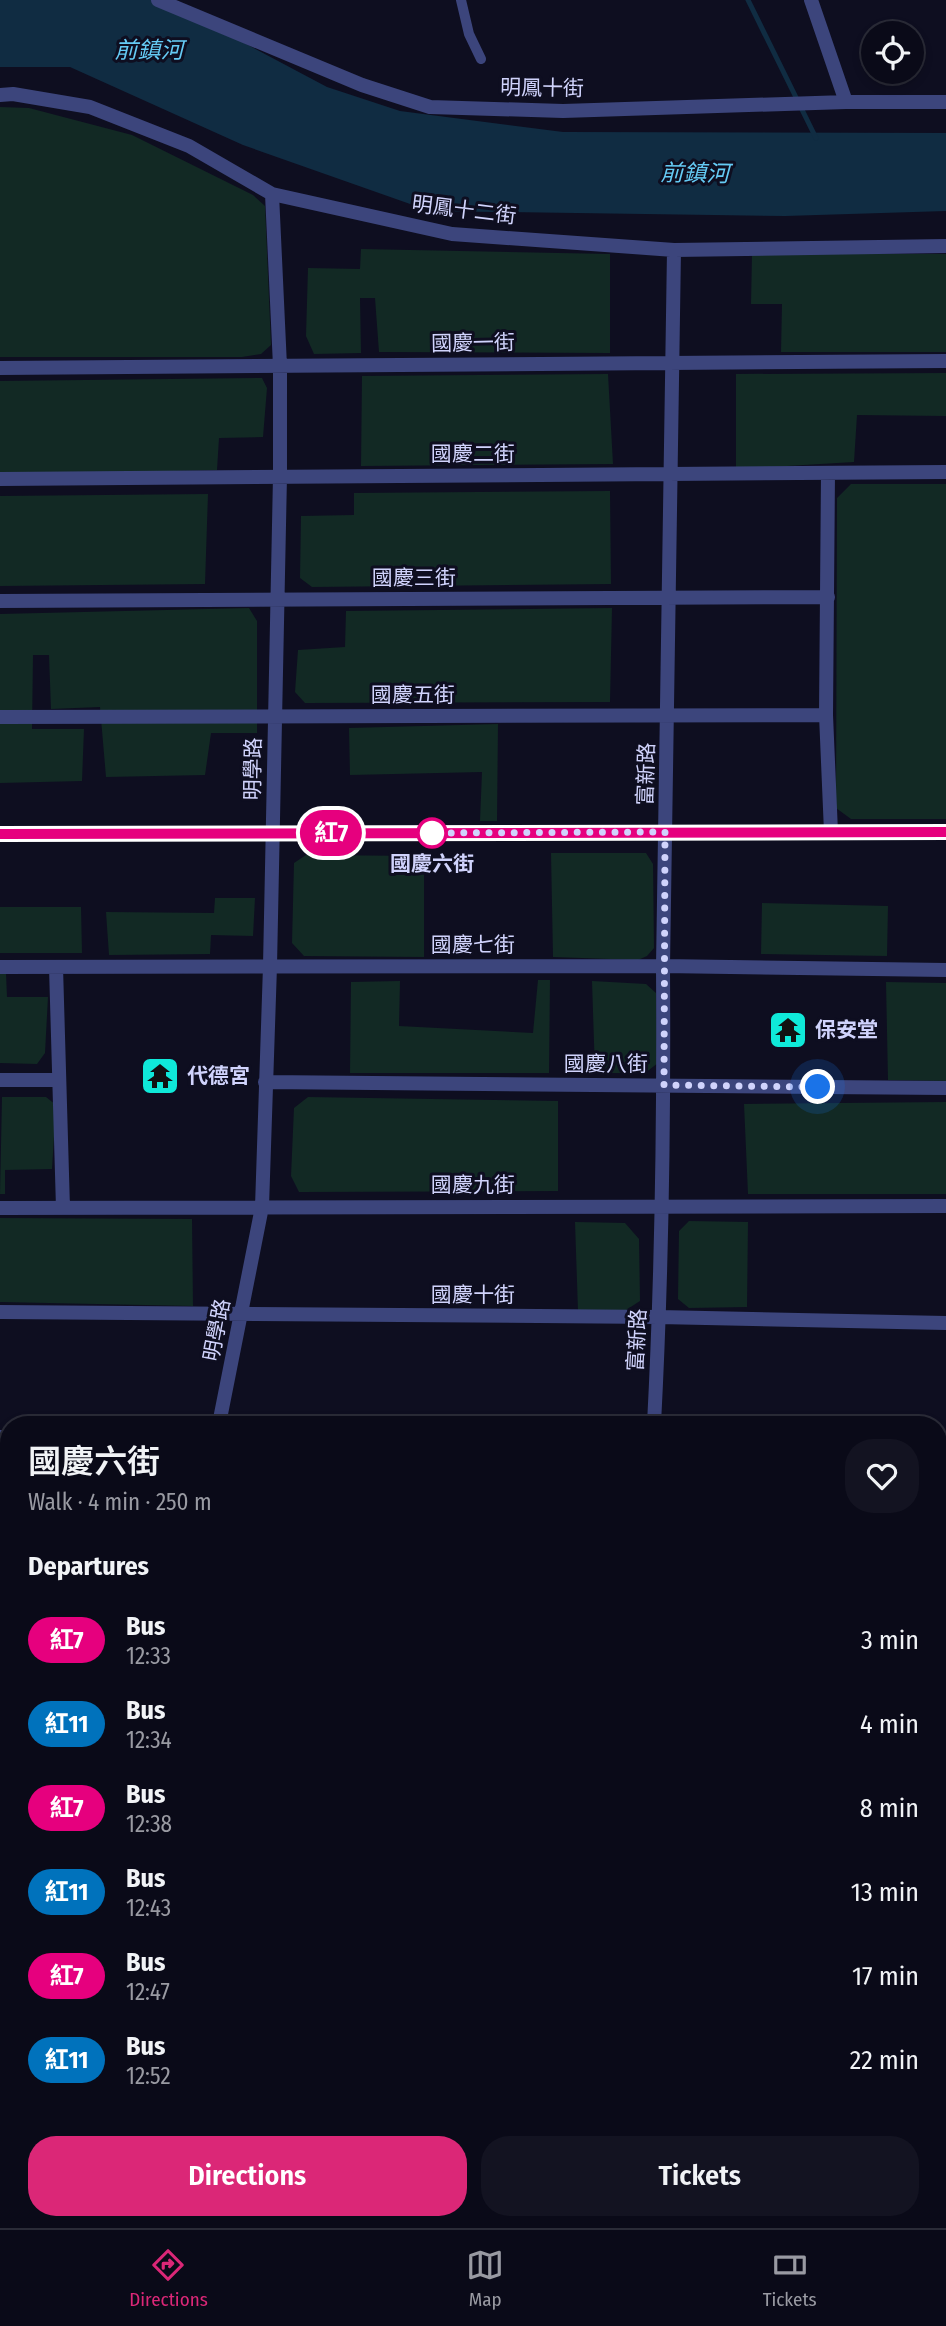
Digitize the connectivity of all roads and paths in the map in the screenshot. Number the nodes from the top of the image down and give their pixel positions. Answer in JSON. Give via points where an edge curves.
{"nodes":[{"id":1,"x":158,"y":0,"type":"edge"},
{"id":2,"x":461,"y":0,"type":"edge"},
{"id":3,"x":811,"y":0,"type":"edge"},
{"id":4,"x":481,"y":59,"type":"dead end"},
{"id":5,"x":0,"y":94,"type":"edge"},
{"id":6,"x":946,"y":102,"type":"edge"},
{"id":7,"x":846,"y":103,"type":"junction"},
{"id":8,"x":272,"y":194,"type":"junction"},
{"id":9,"x":946,"y":246,"type":"edge"},
{"id":10,"x":674,"y":250,"type":"junction"},
{"id":11,"x":946,"y":361,"type":"edge"},
{"id":12,"x":673,"y":362,"type":"junction"},
{"id":13,"x":280,"y":366,"type":"junction"},
{"id":14,"x":0,"y":368,"type":"edge"},
{"id":15,"x":946,"y":472,"type":"edge"},
{"id":16,"x":828,"y":473,"type":"junction"},
{"id":17,"x":671,"y":474,"type":"junction"},
{"id":18,"x":280,"y":476,"type":"junction"},
{"id":19,"x":0,"y":479,"type":"edge"},
{"id":20,"x":828,"y":597,"type":"junction"},
{"id":21,"x":670,"y":598,"type":"junction"},
{"id":22,"x":277,"y":600,"type":"junction"},
{"id":23,"x":0,"y":601,"type":"edge"},
{"id":24,"x":669,"y":715,"type":"junction"},
{"id":25,"x":826,"y":715,"type":"junction"},
{"id":26,"x":275,"y":716,"type":"junction"},
{"id":27,"x":0,"y":717,"type":"edge"},
{"id":28,"x":665,"y":832,"type":"junction"},
{"id":29,"x":831,"y":832,"type":"junction"},
{"id":30,"x":946,"y":832,"type":"edge"},
{"id":31,"x":0,"y":834,"type":"edge"},
{"id":32,"x":272,"y":834,"type":"junction"},
{"id":33,"x":270,"y":966,"type":"junction"},
{"id":34,"x":663,"y":966,"type":"junction"},
{"id":35,"x":0,"y":967,"type":"edge"},
{"id":36,"x":56,"y":967,"type":"junction"},
{"id":37,"x":946,"y":970,"type":"edge"},
{"id":38,"x":0,"y":1080,"type":"edge"},
{"id":39,"x":59,"y":1080,"type":"junction"},
{"id":40,"x":265,"y":1082,"type":"junction"},
{"id":41,"x":664,"y":1085,"type":"junction"},
{"id":42,"x":946,"y":1088,"type":"edge"},
{"id":43,"x":661,"y":1205,"type":"junction"},
{"id":44,"x":946,"y":1206,"type":"edge"},
{"id":45,"x":262,"y":1207,"type":"junction"},
{"id":46,"x":0,"y":1208,"type":"edge"},
{"id":47,"x":64,"y":1208,"type":"junction"},
{"id":48,"x":0,"y":1312,"type":"edge"},
{"id":49,"x":242,"y":1314,"type":"junction"},
{"id":50,"x":659,"y":1317,"type":"junction"},
{"id":51,"x":946,"y":1323,"type":"edge"},
{"id":52,"x":221,"y":1416,"type":"edge"},
{"id":53,"x":654,"y":1416,"type":"edge"}],
"edges":[{"from":1,"to":7,"type":"street","name":"明鳳十街","via":[[362,85],[430,107],[563,111]]},
{"from":2,"to":4,"type":"lane","via":[[468,34]]},
{"from":3,"to":7,"type":"street"},
{"from":5,"to":8,"type":"street","name":"明鳳十二街","via":[[90,107],[189,146]]},
{"from":6,"to":7,"type":"street","name":"明鳳十街"},
{"from":8,"to":10,"type":"street","name":"明鳳十二街","via":[[452,234]]},
{"from":8,"to":13,"type":"street","name":"明學路"},
{"from":9,"to":10,"type":"street","name":"明鳳十二街"},
{"from":10,"to":12,"type":"street","name":"富新路"},
{"from":11,"to":12,"type":"street","name":"國慶一街"},
{"from":12,"to":13,"type":"street","name":"國慶一街"},
{"from":12,"to":17,"type":"street","name":"富新路"},
{"from":13,"to":14,"type":"street","name":"國慶一街"},
{"from":13,"to":18,"type":"street","name":"明學路"},
{"from":15,"to":16,"type":"street","name":"國慶二街"},
{"from":16,"to":17,"type":"street","name":"國慶二街"},
{"from":16,"to":20,"type":"street"},
{"from":17,"to":18,"type":"street","name":"國慶二街"},
{"from":17,"to":21,"type":"street","name":"富新路"},
{"from":18,"to":19,"type":"street","name":"國慶二街"},
{"from":18,"to":22,"type":"street","name":"明學路"},
{"from":20,"to":21,"type":"street","name":"國慶三街"},
{"from":20,"to":25,"type":"street"},
{"from":21,"to":22,"type":"street","name":"國慶三街"},
{"from":21,"to":24,"type":"street","name":"富新路"},
{"from":22,"to":23,"type":"street","name":"國慶三街"},
{"from":22,"to":26,"type":"street","name":"明學路"},
{"from":24,"to":25,"type":"street","name":"國慶五街"},
{"from":24,"to":26,"type":"street","name":"國慶五街"},
{"from":24,"to":28,"type":"street","name":"富新路"},
{"from":25,"to":29,"type":"street"},
{"from":26,"to":27,"type":"street","name":"國慶五街"},
{"from":26,"to":32,"type":"street","name":"明學路"},
{"from":28,"to":29,"type":"street"},
{"from":28,"to":32,"type":"street"},
{"from":28,"to":34,"type":"street","name":"富新路"},
{"from":29,"to":30,"type":"street"},
{"from":31,"to":32,"type":"street"},
{"from":32,"to":33,"type":"street","name":"明學路"},
{"from":33,"to":34,"type":"street","name":"國慶七街"},
{"from":33,"to":36,"type":"street","name":"國慶七街"},
{"from":33,"to":40,"type":"street","name":"明學路"},
{"from":34,"to":37,"type":"street","name":"國慶七街"},
{"from":34,"to":41,"type":"street","name":"富新路"},
{"from":35,"to":36,"type":"street","name":"國慶七街"},
{"from":36,"to":39,"type":"street"},
{"from":38,"to":39,"type":"street"},
{"from":39,"to":47,"type":"street"},
{"from":40,"to":41,"type":"street","name":"國慶八街"},
{"from":40,"to":45,"type":"street","name":"明學路"},
{"from":41,"to":42,"type":"street","name":"國慶八街"},
{"from":41,"to":43,"type":"street","name":"富新路"},
{"from":43,"to":44,"type":"street","name":"國慶九街"},
{"from":43,"to":45,"type":"street","name":"國慶九街"},
{"from":43,"to":50,"type":"street","name":"富新路"},
{"from":45,"to":47,"type":"street","name":"國慶九街"},
{"from":45,"to":49,"type":"street","name":"明學路"},
{"from":46,"to":47,"type":"street","name":"國慶九街"},
{"from":48,"to":49,"type":"street","name":"國慶十街"},
{"from":49,"to":50,"type":"street","name":"國慶十街"},
{"from":49,"to":52,"type":"street","name":"明學路"},
{"from":50,"to":51,"type":"street","name":"國慶十街"},
{"from":50,"to":53,"type":"street","name":"富新路"}]}
